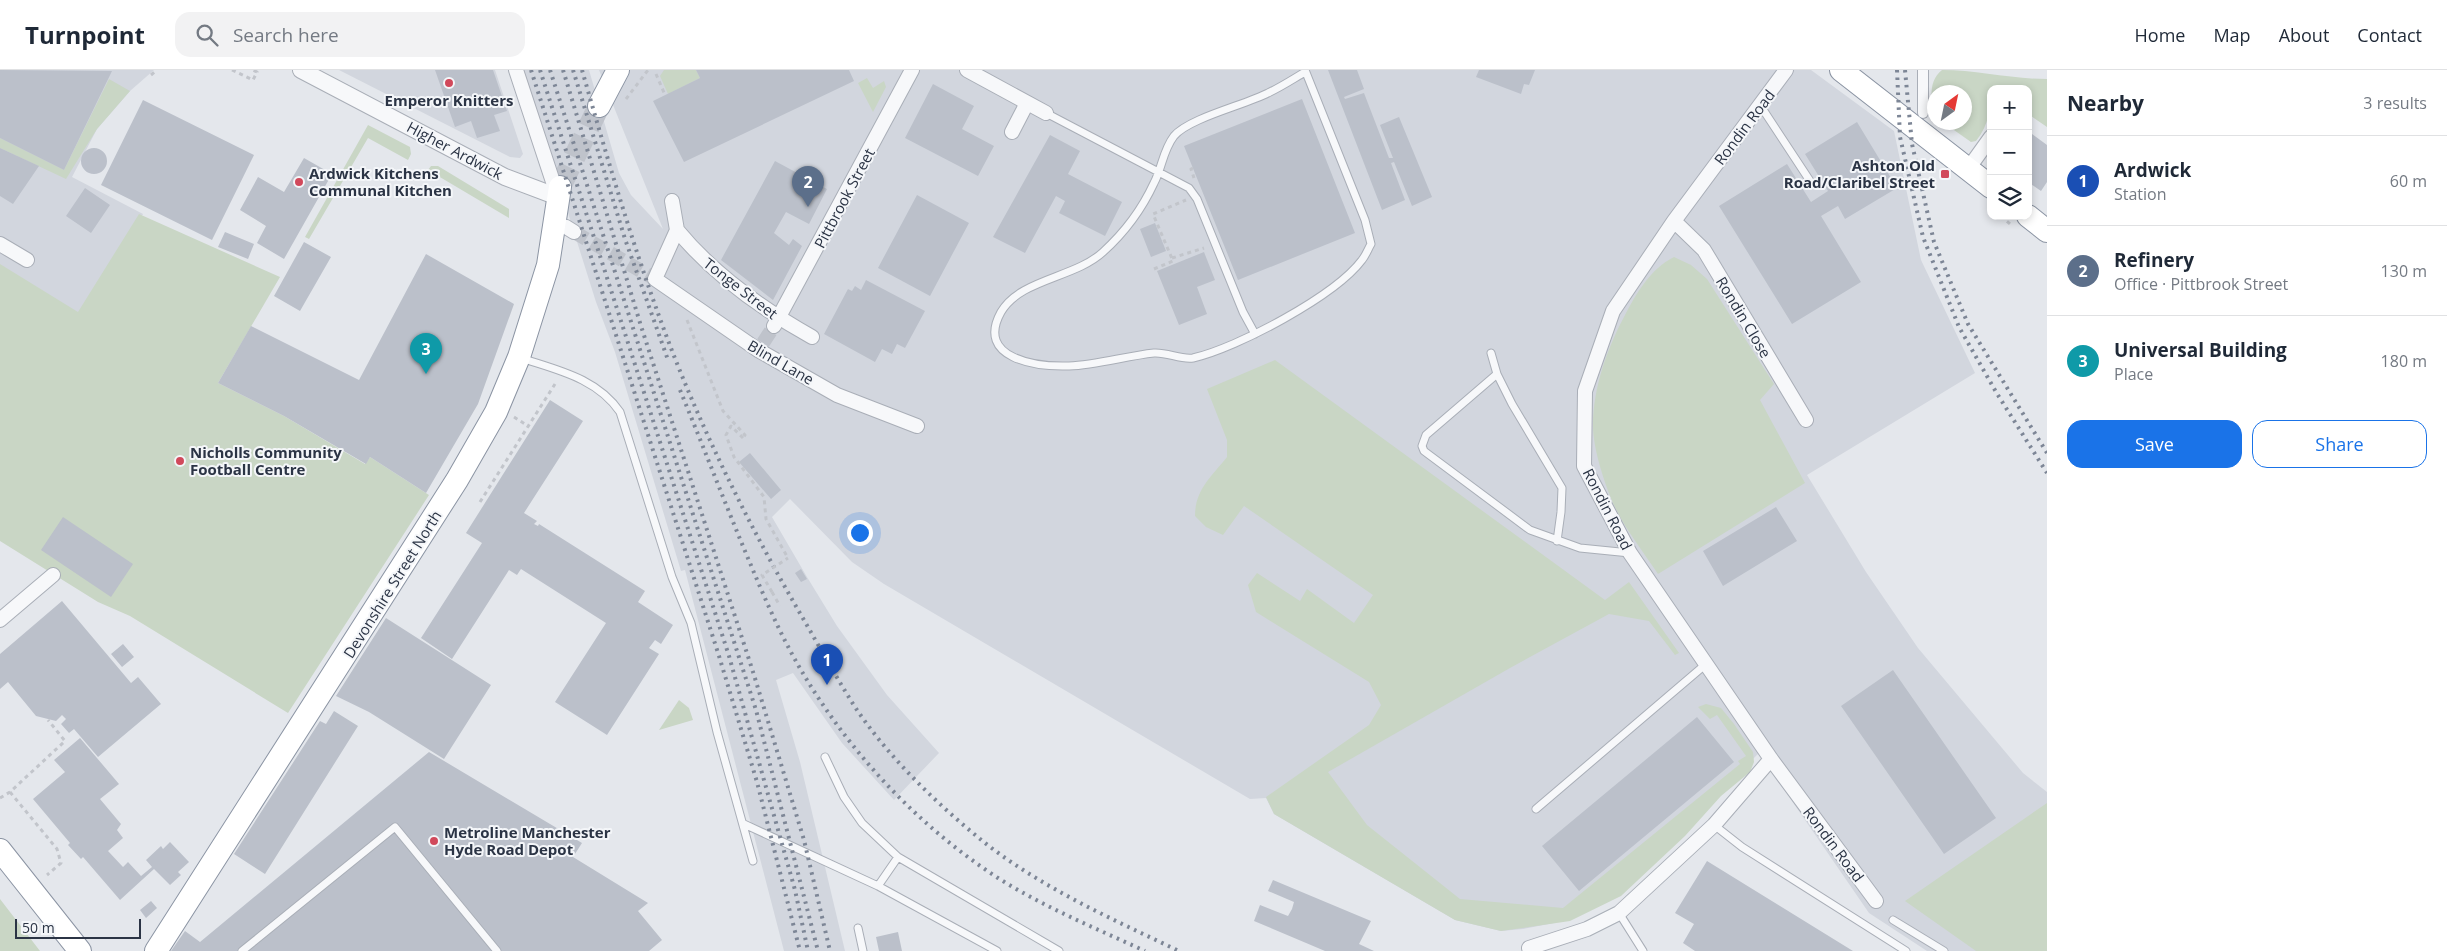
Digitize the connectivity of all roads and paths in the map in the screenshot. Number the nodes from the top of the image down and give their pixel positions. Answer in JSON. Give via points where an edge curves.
{"nodes":[{"id":1,"x":157,"y":70,"type":"edge"},
{"id":2,"x":232,"y":70,"type":"edge"},
{"id":3,"x":253,"y":70,"type":"edge"},
{"id":4,"x":301,"y":70,"type":"edge"},
{"id":5,"x":516,"y":70,"type":"edge"},
{"id":6,"x":912,"y":70,"type":"edge"},
{"id":7,"x":967,"y":70,"type":"edge"},
{"id":8,"x":1786,"y":70,"type":"edge"},
{"id":9,"x":1840,"y":70,"type":"edge"},
{"id":10,"x":1923,"y":70,"type":"edge"},
{"id":11,"x":1305,"y":71,"type":"edge"},
{"id":12,"x":656,"y":74,"type":"dead end"},
{"id":13,"x":151,"y":75,"type":"dead end"},
{"id":14,"x":612,"y":75,"type":"edge"},
{"id":15,"x":666,"y":95,"type":"dead end"},
{"id":16,"x":1027,"y":103,"type":"junction"},
{"id":17,"x":1760,"y":105,"type":"junction"},
{"id":18,"x":599,"y":106,"type":"tunnel mouth"},
{"id":19,"x":1046,"y":113,"type":"joint"},
{"id":20,"x":1923,"y":113,"type":"dead end"},
{"id":21,"x":1012,"y":132,"type":"dead end"},
{"id":22,"x":1987,"y":142,"type":"edge"},
{"id":23,"x":1193,"y":168,"type":"dead end"},
{"id":24,"x":1968,"y":169,"type":"junction"},
{"id":25,"x":1158,"y":171,"type":"junction"},
{"id":26,"x":1194,"y":178,"type":"dead end"},
{"id":27,"x":1812,"y":184,"type":"dead end"},
{"id":28,"x":1987,"y":184,"type":"edge"},
{"id":29,"x":559,"y":192,"type":"junction"},
{"id":30,"x":1187,"y":200,"type":"dead end"},
{"id":31,"x":672,"y":201,"type":"dead end"},
{"id":32,"x":1674,"y":221,"type":"junction"},
{"id":33,"x":677,"y":230,"type":"junction"},
{"id":34,"x":0,"y":244,"type":"edge"},
{"id":35,"x":1204,"y":248,"type":"dead end"},
{"id":36,"x":1172,"y":258,"type":"junction"},
{"id":37,"x":26,"y":260,"type":"dead end"},
{"id":38,"x":1154,"y":269,"type":"dead end"},
{"id":39,"x":678,"y":295,"type":"junction"},
{"id":40,"x":777,"y":322,"type":"junction"},
{"id":41,"x":1256,"y":334,"type":"junction"},
{"id":42,"x":812,"y":337,"type":"dead end"},
{"id":43,"x":1491,"y":353,"type":"dead end"},
{"id":44,"x":519,"y":357,"type":"junction"},
{"id":45,"x":1497,"y":374,"type":"junction"},
{"id":46,"x":556,"y":384,"type":"dead end"},
{"id":47,"x":511,"y":415,"type":"dead end"},
{"id":48,"x":1806,"y":420,"type":"dead end"},
{"id":49,"x":528,"y":426,"type":"junction"},
{"id":50,"x":917,"y":426,"type":"dead end"},
{"id":51,"x":480,"y":502,"type":"dead end"},
{"id":52,"x":1557,"y":541,"type":"junction"},
{"id":53,"x":1630,"y":553,"type":"junction"},
{"id":54,"x":53,"y":575,"type":"dead end"},
{"id":55,"x":780,"y":606,"type":"dead end"},
{"id":56,"x":0,"y":620,"type":"edge"},
{"id":57,"x":1706,"y":664,"type":"junction"},
{"id":58,"x":48,"y":720,"type":"dead end"},
{"id":59,"x":825,"y":757,"type":"dead end"},
{"id":60,"x":1771,"y":759,"type":"junction"},
{"id":61,"x":10,"y":792,"type":"junction"},
{"id":62,"x":0,"y":798,"type":"edge"},
{"id":63,"x":1536,"y":809,"type":"dead end"},
{"id":64,"x":744,"y":824,"type":"junction"},
{"id":65,"x":1714,"y":825,"type":"junction"},
{"id":66,"x":0,"y":850,"type":"edge"},
{"id":67,"x":898,"y":857,"type":"junction"},
{"id":68,"x":753,"y":861,"type":"dead end"},
{"id":69,"x":47,"y":875,"type":"dead end"},
{"id":70,"x":878,"y":886,"type":"junction"},
{"id":71,"x":1876,"y":901,"type":"dead end"},
{"id":72,"x":1619,"y":914,"type":"junction"},
{"id":73,"x":1893,"y":920,"type":"dead end"},
{"id":74,"x":858,"y":928,"type":"dead end"},
{"id":75,"x":1525,"y":950,"type":"edge"},
{"id":76,"x":80,"y":951,"type":"edge"},
{"id":77,"x":156,"y":951,"type":"edge"},
{"id":78,"x":242,"y":951,"type":"edge"},
{"id":79,"x":497,"y":951,"type":"edge"},
{"id":80,"x":863,"y":951,"type":"edge"},
{"id":81,"x":997,"y":951,"type":"edge"},
{"id":82,"x":1059,"y":951,"type":"edge"},
{"id":83,"x":1643,"y":951,"type":"edge"},
{"id":84,"x":1906,"y":951,"type":"edge"},
{"id":85,"x":1944,"y":951,"type":"edge"}],
"edges":[{"from":1,"to":13,"type":"path"},
{"from":2,"to":3,"type":"path","via":[[253,80],[257,72]]},
{"from":4,"to":29,"type":"street","name":"Higher Ardwick","via":[[504,178]]},
{"from":5,"to":29,"type":"street"},
{"from":6,"to":40,"type":"street","name":"Pittbrook Street"},
{"from":7,"to":16,"type":"street"},
{"from":8,"to":17,"type":"street","name":"Rondin Road"},
{"from":9,"to":24,"type":"highway"},
{"from":10,"to":20,"type":"street"},
{"from":11,"to":25,"type":"lane","via":[[1268,93],[1190,125],[1175,135]]},
{"from":11,"to":41,"type":"lane","via":[[1365,220],[1371,244],[1362,260],[1340,281]]},
{"from":12,"to":15,"type":"path"},
{"from":14,"to":18,"type":"highway"},
{"from":16,"to":19,"type":"street"},
{"from":16,"to":21,"type":"street"},
{"from":17,"to":27,"type":"lane"},
{"from":17,"to":32,"type":"street","name":"Rondin Road"},
{"from":19,"to":25,"type":"lane"},
{"from":22,"to":24,"type":"street"},
{"from":23,"to":26,"type":"path"},
{"from":24,"to":28,"type":"highway"},
{"from":25,"to":41,"type":"lane","via":[[1189,188],[1197,199],[1243,312]]},
{"from":25,"to":41,"type":"lane","via":[[1155,182],[1129,224],[1097,258],[1012,298],[994,330],[998,345],[1007,355],[1032,363],[1070,366],[1157,353],[1190,358]]},
{"from":29,"to":44,"type":"highway","name":"Devonshire Street North","via":[[564,228],[548,265]]},
{"from":30,"to":36,"type":"path","via":[[1153,214]]},
{"from":31,"to":33,"type":"street"},
{"from":32,"to":48,"type":"street","name":"Rondin Close","via":[[1704,250]]},
{"from":32,"to":53,"type":"street","name":"Rondin Road","via":[[1613,311],[1584,391],[1584,466]]},
{"from":33,"to":39,"type":"street","name":"Blind Lane","via":[[655,279]]},
{"from":33,"to":40,"type":"street","name":"Tonge Street","via":[[715,270]]},
{"from":34,"to":37,"type":"street"},
{"from":35,"to":36,"type":"path"},
{"from":36,"to":38,"type":"path","via":[[1173,261]]},
{"from":39,"to":50,"type":"street","name":"Blind Lane","via":[[837,394]]},
{"from":39,"to":55,"type":"path","bridge":true,"via":[[722,411],[745,435],[743,438],[731,426],[726,435],[734,457],[764,497],[766,519],[788,558],[762,575]]},
{"from":40,"to":42,"type":"street","name":"Tonge Street"},
{"from":43,"to":45,"type":"lane"},
{"from":44,"to":64,"type":"lane","via":[[580,378],[604,393],[620,412],[672,577],[691,623],[717,732]]},
{"from":44,"to":77,"type":"highway","name":"Devonshire Street North","via":[[496,412],[457,480]]},
{"from":45,"to":52,"type":"lane","via":[[1562,488]]},
{"from":45,"to":52,"type":"lane","via":[[1426,435],[1422,446],[1424,451],[1530,530]]},
{"from":46,"to":49,"type":"path"},
{"from":47,"to":49,"type":"path"},
{"from":49,"to":51,"type":"path"},
{"from":52,"to":53,"type":"lane","via":[[1580,548]]},
{"from":53,"to":57,"type":"street","name":"Rondin Road"},
{"from":54,"to":56,"type":"street"},
{"from":57,"to":60,"type":"street","name":"Rondin Road"},
{"from":57,"to":63,"type":"lane"},
{"from":58,"to":61,"type":"path","via":[[65,740]]},
{"from":59,"to":67,"type":"lane","via":[[844,797]]},
{"from":60,"to":65,"type":"street"},
{"from":60,"to":71,"type":"street","name":"Rondin Road"},
{"from":61,"to":62,"type":"path"},
{"from":61,"to":69,"type":"path","via":[[56,849],[61,863]]},
{"from":64,"to":68,"type":"lane"},
{"from":64,"to":70,"type":"lane"},
{"from":65,"to":72,"type":"street"},
{"from":65,"to":84,"type":"lane","via":[[1742,847]]},
{"from":66,"to":76,"type":"highway"},
{"from":67,"to":70,"type":"lane"},
{"from":67,"to":82,"type":"lane"},
{"from":70,"to":81,"type":"lane"},
{"from":72,"to":75,"type":"street","via":[[1587,929]]},
{"from":72,"to":83,"type":"lane"},
{"from":73,"to":85,"type":"lane"},
{"from":74,"to":80,"type":"lane"},
{"from":78,"to":79,"type":"lane","via":[[395,827]]}]}
